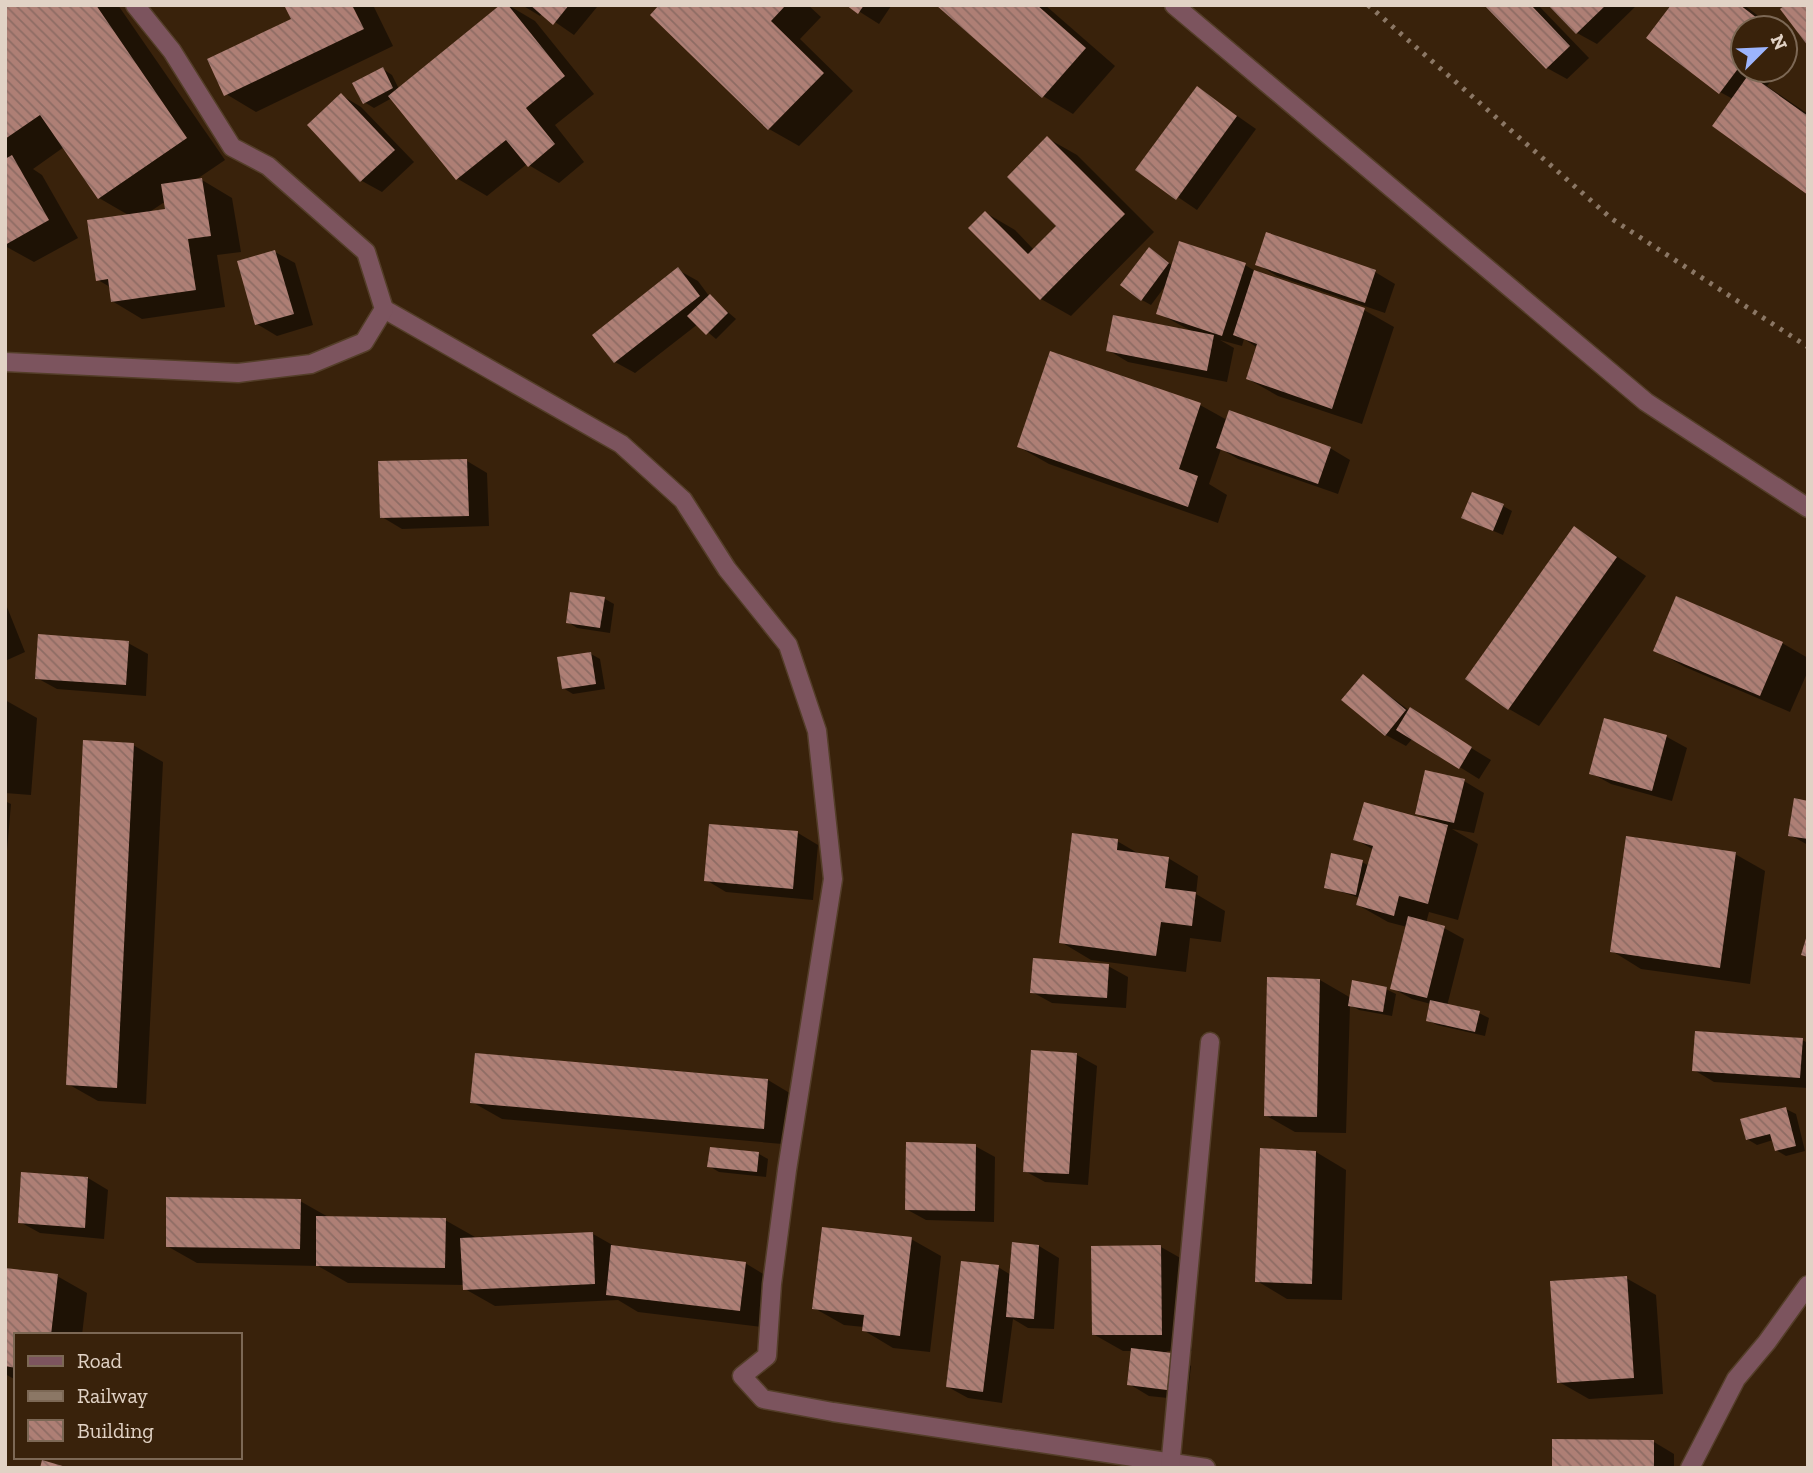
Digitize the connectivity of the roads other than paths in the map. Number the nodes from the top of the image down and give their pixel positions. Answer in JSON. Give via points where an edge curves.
{"nodes":[{"id":1,"x":135,"y":5,"type":"edge"},
{"id":2,"x":1174,"y":5,"type":"edge"},
{"id":3,"x":384,"y":309,"type":"junction"},
{"id":4,"x":5,"y":362,"type":"edge"},
{"id":5,"x":1808,"y":508,"type":"edge"},
{"id":6,"x":1210,"y":1042,"type":"dead end"},
{"id":7,"x":1808,"y":1285,"type":"edge"},
{"id":8,"x":1170,"y":1465,"type":"edge"},
{"id":9,"x":1206,"y":1468,"type":"edge"},
{"id":10,"x":1690,"y":1468,"type":"edge"}],
"edges":[{"from":1,"to":3,"type":"street","via":[[172,51],[232,147],[268,166],[366,252]]},
{"from":2,"to":5,"type":"street","via":[[1646,402]]},
{"from":3,"to":4,"type":"street","via":[[364,342],[311,364],[238,373]]},
{"from":3,"to":8,"type":"street","via":[[621,444],[683,500],[727,569],[788,645],[817,731],[833,879],[787,1170],[767,1356],[742,1376],[763,1399]]},
{"from":6,"to":8,"type":"street"},
{"from":7,"to":10,"type":"street","via":[[1736,1380]]},
{"from":8,"to":9,"type":"street"}]}
